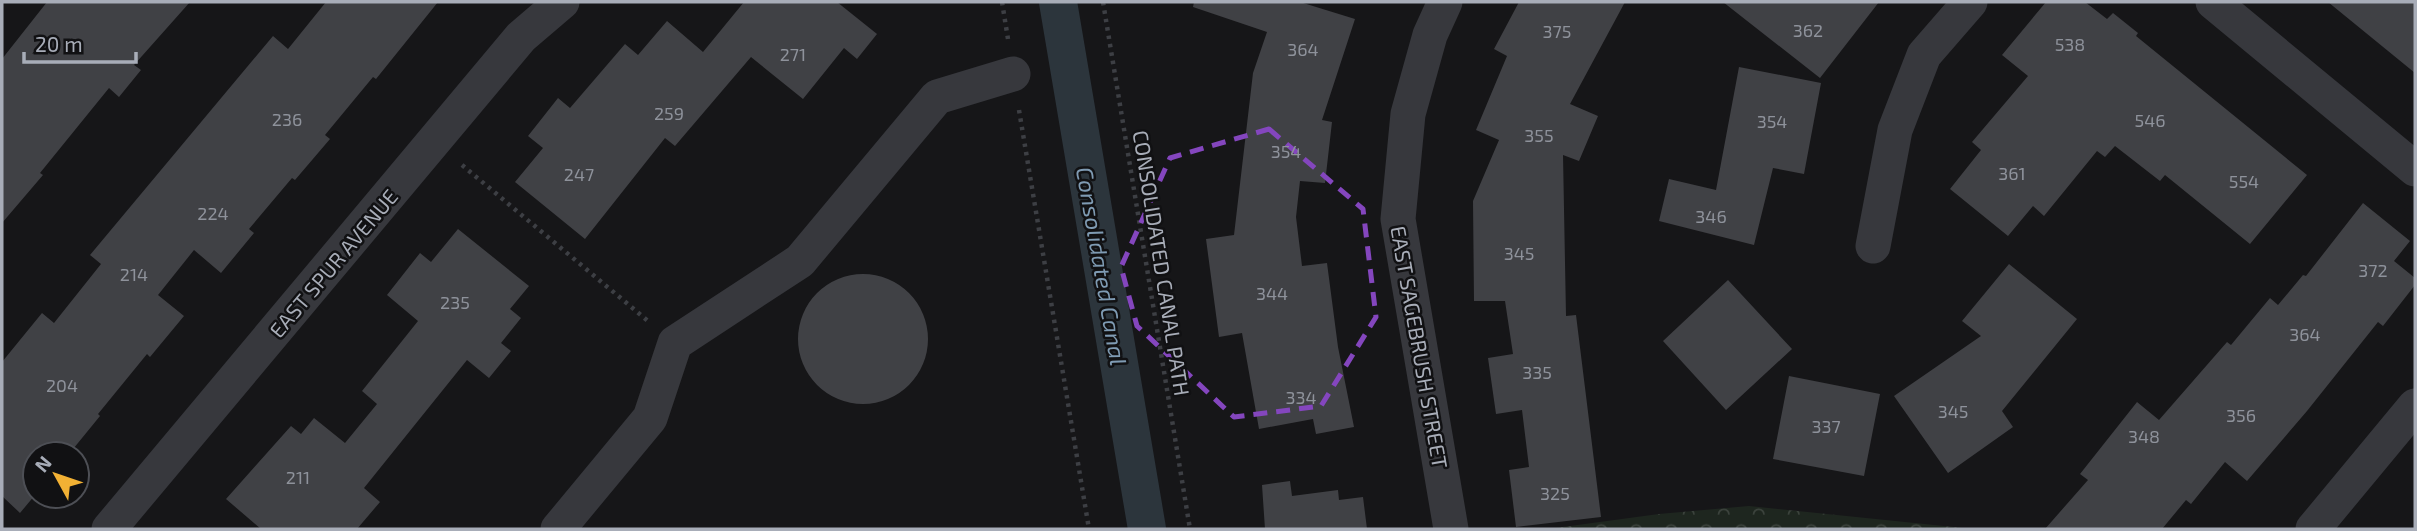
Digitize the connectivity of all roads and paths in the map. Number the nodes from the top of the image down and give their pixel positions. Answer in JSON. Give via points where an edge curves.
{"nodes":[{"id":1,"x":562,"y":2,"type":"edge"},
{"id":2,"x":1002,"y":2,"type":"edge"},
{"id":3,"x":1103,"y":2,"type":"edge"},
{"id":4,"x":1445,"y":2,"type":"edge"},
{"id":5,"x":1970,"y":2,"type":"edge"},
{"id":6,"x":2213,"y":2,"type":"edge"},
{"id":7,"x":1013,"y":74,"type":"junction"},
{"id":8,"x":434,"y":142,"type":"junction"},
{"id":9,"x":2415,"y":169,"type":"edge"},
{"id":10,"x":1873,"y":246,"type":"dead end"},
{"id":11,"x":675,"y":343,"type":"junction"},
{"id":12,"x":2415,"y":406,"type":"edge"},
{"id":13,"x":109,"y":529,"type":"edge"},
{"id":14,"x":558,"y":529,"type":"edge"},
{"id":15,"x":1089,"y":529,"type":"edge"},
{"id":16,"x":1190,"y":529,"type":"edge"},
{"id":17,"x":1451,"y":529,"type":"edge"},
{"id":18,"x":2313,"y":529,"type":"edge"}],
"edges":[{"from":1,"to":8,"type":"street","name":"EAST SPUR AVENUE","via":[[521,37]]},
{"from":2,"to":7,"type":"path"},
{"from":3,"to":16,"type":"path","name":"CONSOLIDATED CANAL PATH"},
{"from":4,"to":17,"type":"street","name":"EAST SAGEBRUSH STREET","via":[[1430,36],[1408,114],[1398,219]]},
{"from":5,"to":10,"type":"street","via":[[1924,55],[1895,130]]},
{"from":6,"to":9,"type":"street"},
{"from":7,"to":11,"type":"street","via":[[937,97],[800,261]]},
{"from":7,"to":15,"type":"path"},
{"from":8,"to":11,"type":"path"},
{"from":8,"to":13,"type":"street","name":"EAST SPUR AVENUE"},
{"from":11,"to":14,"type":"street","via":[[650,418]]},
{"from":12,"to":18,"type":"street"}]}
